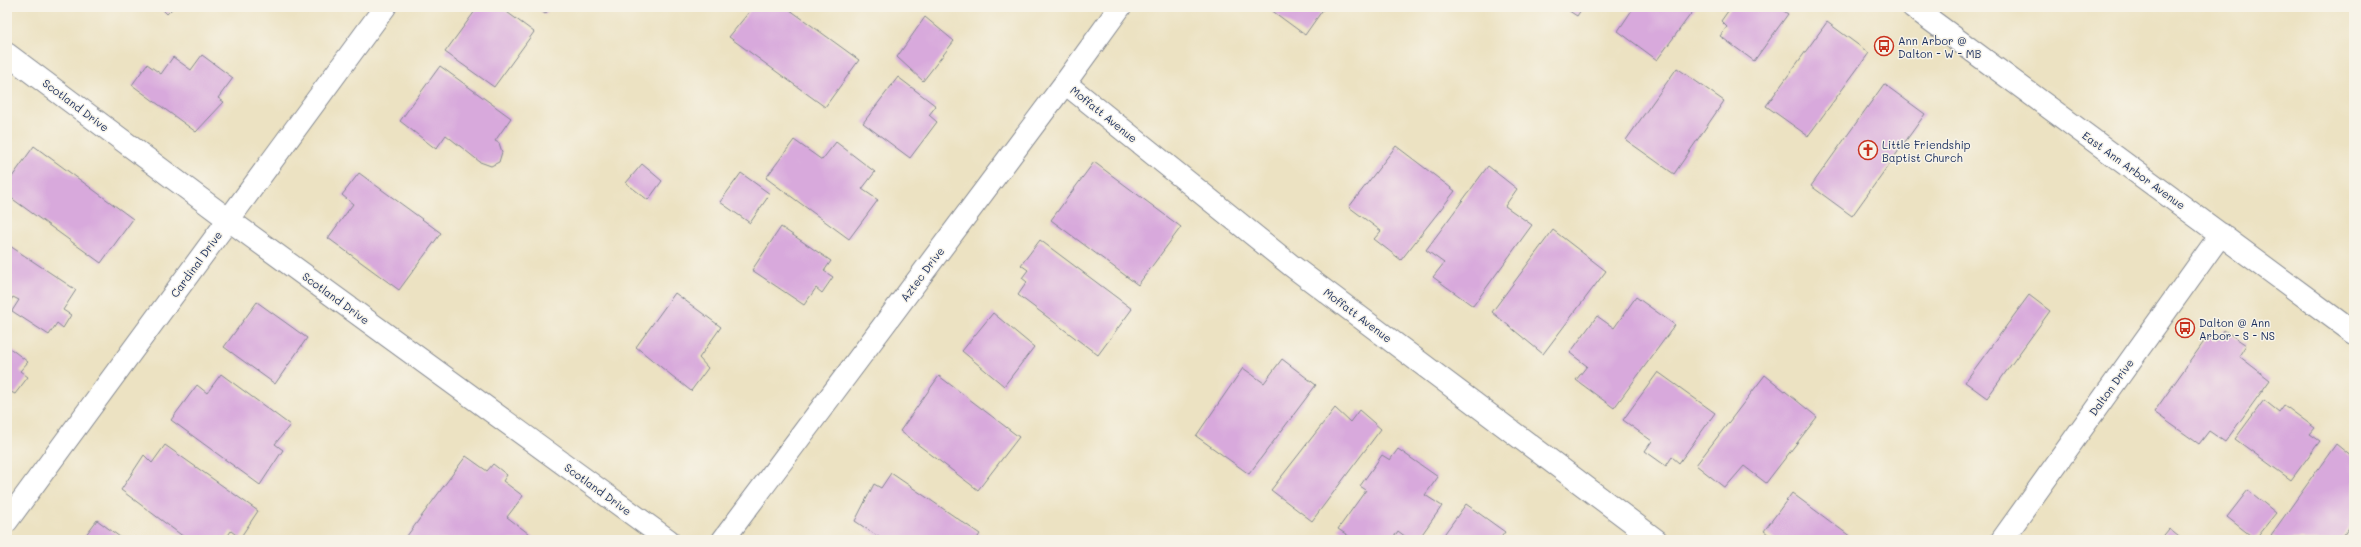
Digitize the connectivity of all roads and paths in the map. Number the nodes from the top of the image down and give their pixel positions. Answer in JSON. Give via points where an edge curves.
{"nodes":[{"id":1,"x":385,"y":7,"type":"edge"},
{"id":2,"x":1120,"y":7,"type":"edge"},
{"id":3,"x":1913,"y":7,"type":"edge"},
{"id":4,"x":7,"y":54,"type":"edge"},
{"id":5,"x":1065,"y":83,"type":"junction"},
{"id":6,"x":229,"y":220,"type":"junction"},
{"id":7,"x":2221,"y":234,"type":"junction"},
{"id":8,"x":2354,"y":333,"type":"edge"},
{"id":9,"x":7,"y":522,"type":"edge"},
{"id":10,"x":668,"y":540,"type":"edge"},
{"id":11,"x":723,"y":540,"type":"edge"},
{"id":12,"x":1656,"y":540,"type":"edge"},
{"id":13,"x":2002,"y":540,"type":"edge"}],
"edges":[{"from":1,"to":6,"type":"street","name":"Cardinal Drive"},
{"from":2,"to":5,"type":"street","name":"Aztec Drive"},
{"from":3,"to":7,"type":"street","name":"East Ann Arbor Avenue"},
{"from":4,"to":6,"type":"street","name":"Scotland Drive"},
{"from":5,"to":11,"type":"street","name":"Aztec Drive"},
{"from":5,"to":12,"type":"street","name":"Moffatt Avenue","via":[[1292,266]]},
{"from":6,"to":9,"type":"street","name":"Cardinal Drive"},
{"from":6,"to":10,"type":"street","name":"Scotland Drive"},
{"from":7,"to":8,"type":"street","name":"East Ann Arbor Avenue"},
{"from":7,"to":13,"type":"street","name":"Dalton Drive"}]}
